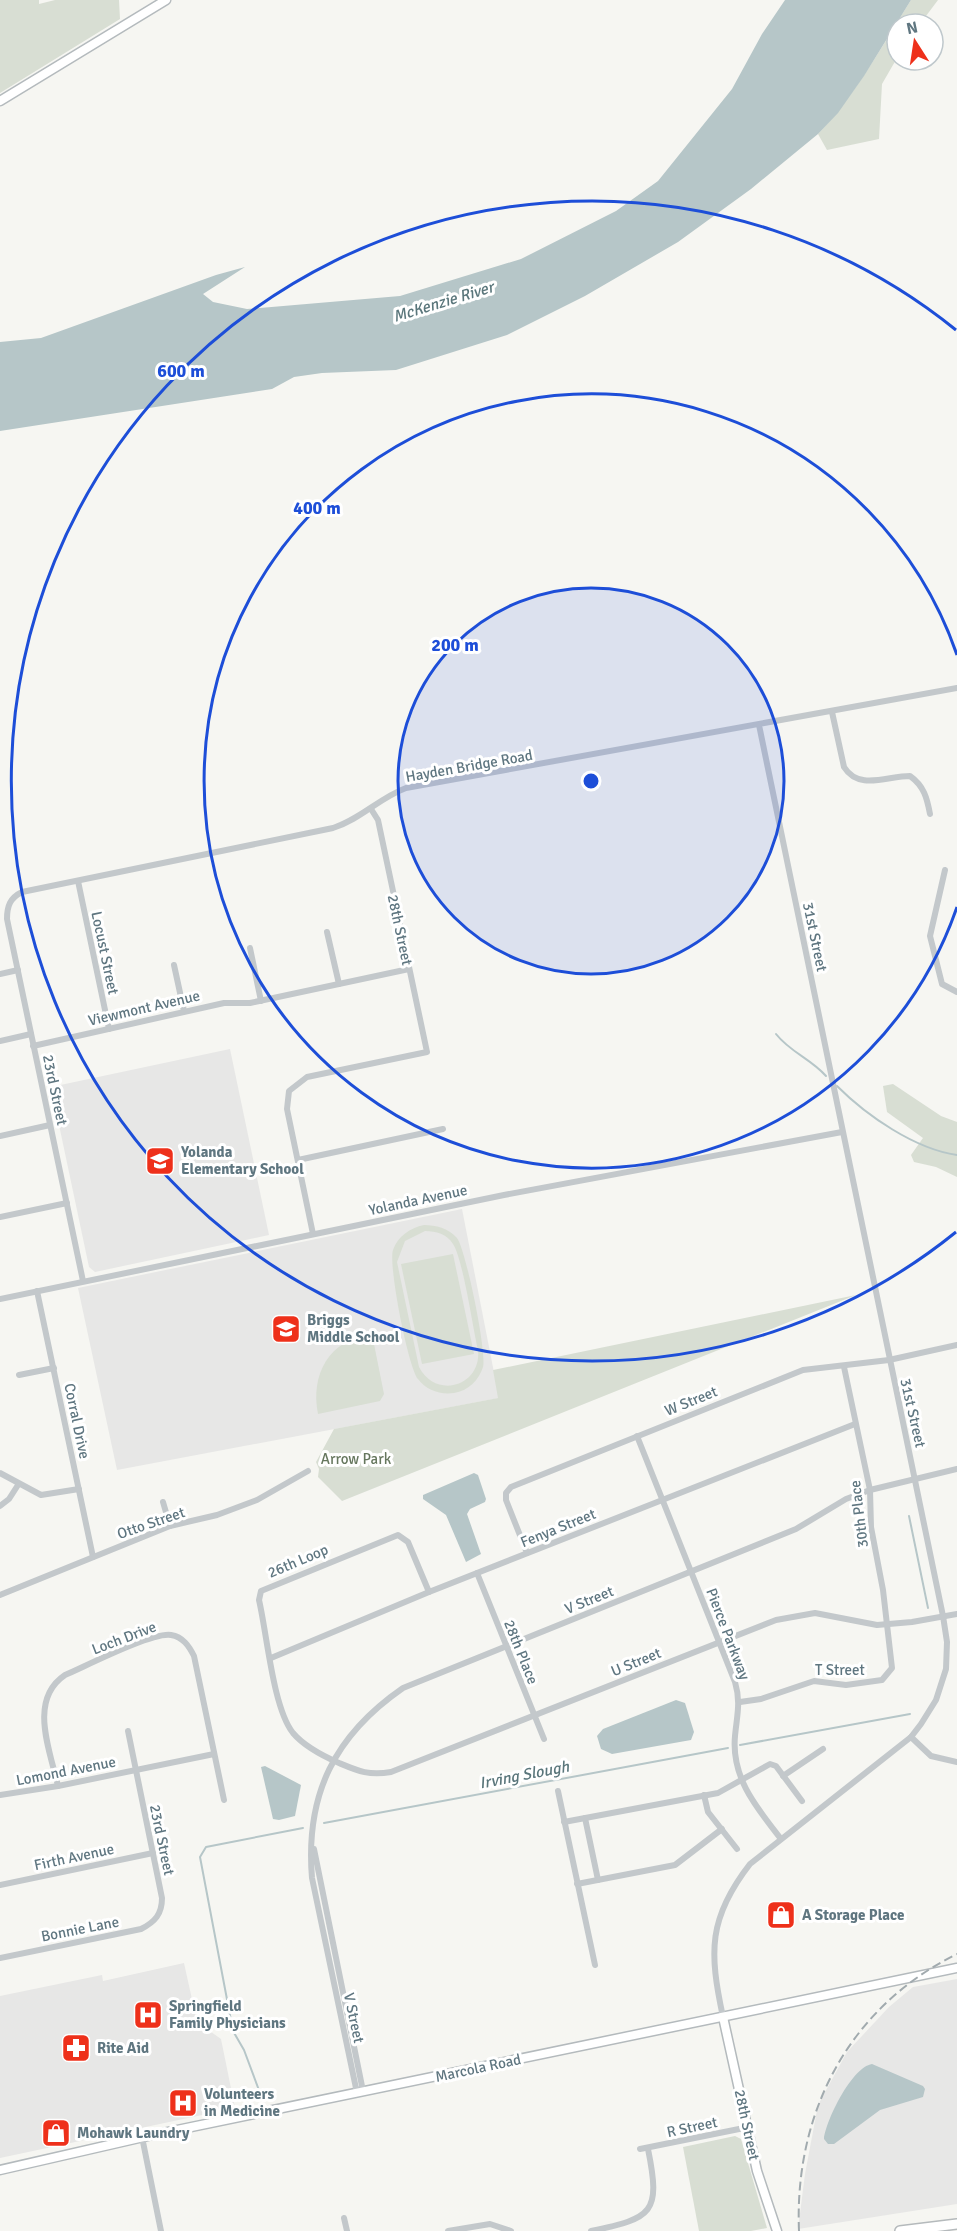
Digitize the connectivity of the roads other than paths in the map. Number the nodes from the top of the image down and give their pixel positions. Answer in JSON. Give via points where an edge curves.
{"nodes":[{"id":1,"x":166,"y":0,"type":"edge"},
{"id":2,"x":0,"y":101,"type":"edge"},
{"id":3,"x":957,"y":688,"type":"edge"},
{"id":4,"x":832,"y":711,"type":"junction"},
{"id":5,"x":759,"y":725,"type":"junction"},
{"id":6,"x":371,"y":809,"type":"junction"},
{"id":7,"x":930,"y":814,"type":"dead end"},
{"id":8,"x":945,"y":870,"type":"dead end"},
{"id":9,"x":78,"y":881,"type":"junction"},
{"id":10,"x":0,"y":901,"type":"edge"},
{"id":11,"x":9,"y":903,"type":"junction"},
{"id":12,"x":327,"y":932,"type":"dead end"},
{"id":13,"x":249,"y":948,"type":"dead end"},
{"id":14,"x":174,"y":965,"type":"dead end"},
{"id":15,"x":409,"y":969,"type":"junction"},
{"id":16,"x":18,"y":970,"type":"junction"},
{"id":17,"x":0,"y":974,"type":"edge"},
{"id":18,"x":339,"y":984,"type":"junction"},
{"id":19,"x":956,"y":992,"type":"edge"},
{"id":20,"x":261,"y":1001,"type":"junction"},
{"id":21,"x":184,"y":1011,"type":"junction"},
{"id":22,"x":109,"y":1029,"type":"junction"},
{"id":23,"x":31,"y":1034,"type":"junction"},
{"id":24,"x":0,"y":1041,"type":"edge"},
{"id":25,"x":33,"y":1046,"type":"junction"},
{"id":26,"x":50,"y":1125,"type":"junction"},
{"id":27,"x":443,"y":1130,"type":"dead end"},
{"id":28,"x":842,"y":1131,"type":"junction"},
{"id":29,"x":0,"y":1136,"type":"edge"},
{"id":30,"x":298,"y":1160,"type":"junction"},
{"id":31,"x":66,"y":1203,"type":"junction"},
{"id":32,"x":0,"y":1217,"type":"edge"},
{"id":33,"x":313,"y":1234,"type":"junction"},
{"id":34,"x":83,"y":1281,"type":"junction"},
{"id":35,"x":37,"y":1291,"type":"junction"},
{"id":36,"x":0,"y":1299,"type":"edge"},
{"id":37,"x":957,"y":1345,"type":"edge"},
{"id":38,"x":889,"y":1360,"type":"junction"},
{"id":39,"x":844,"y":1367,"type":"junction"},
{"id":40,"x":54,"y":1368,"type":"junction"},
{"id":41,"x":20,"y":1374,"type":"dead end"},
{"id":42,"x":855,"y":1424,"type":"junction"},
{"id":43,"x":637,"y":1436,"type":"junction"},
{"id":44,"x":957,"y":1469,"type":"edge"},
{"id":45,"x":308,"y":1471,"type":"dead end"},
{"id":46,"x":0,"y":1473,"type":"edge"},
{"id":47,"x":915,"y":1478,"type":"junction"},
{"id":48,"x":18,"y":1485,"type":"junction"},
{"id":49,"x":79,"y":1490,"type":"junction"},
{"id":50,"x":870,"y":1490,"type":"junction"},
{"id":51,"x":663,"y":1499,"type":"junction"},
{"id":52,"x":163,"y":1502,"type":"dead end"},
{"id":53,"x":0,"y":1506,"type":"edge"},
{"id":54,"x":170,"y":1526,"type":"junction"},
{"id":55,"x":527,"y":1553,"type":"junction"},
{"id":56,"x":93,"y":1557,"type":"junction"},
{"id":57,"x":692,"y":1571,"type":"junction"},
{"id":58,"x":477,"y":1573,"type":"junction"},
{"id":59,"x":429,"y":1592,"type":"junction"},
{"id":60,"x":0,"y":1595,"type":"edge"},
{"id":61,"x":957,"y":1614,"type":"edge"},
{"id":62,"x":943,"y":1616,"type":"junction"},
{"id":63,"x":888,"y":1624,"type":"junction"},
{"id":64,"x":720,"y":1642,"type":"junction"},
{"id":65,"x":506,"y":1646,"type":"junction"},
{"id":66,"x":271,"y":1658,"type":"junction"},
{"id":67,"x":740,"y":1702,"type":"junction"},
{"id":68,"x":534,"y":1716,"type":"junction"},
{"id":69,"x":128,"y":1731,"type":"dead end"},
{"id":70,"x":911,"y":1737,"type":"junction"},
{"id":71,"x":544,"y":1739,"type":"dead end"},
{"id":72,"x":823,"y":1749,"type":"dead end"},
{"id":73,"x":214,"y":1754,"type":"junction"},
{"id":74,"x":333,"y":1760,"type":"junction"},
{"id":75,"x":957,"y":1762,"type":"edge"},
{"id":76,"x":136,"y":1770,"type":"junction"},
{"id":77,"x":783,"y":1776,"type":"junction"},
{"id":78,"x":741,"y":1782,"type":"junction"},
{"id":79,"x":58,"y":1786,"type":"junction"},
{"id":80,"x":558,"y":1791,"type":"dead end"},
{"id":81,"x":0,"y":1795,"type":"edge"},
{"id":82,"x":704,"y":1795,"type":"junction"},
{"id":83,"x":224,"y":1800,"type":"dead end"},
{"id":84,"x":802,"y":1801,"type":"dead end"},
{"id":85,"x":585,"y":1818,"type":"junction"},
{"id":86,"x":564,"y":1822,"type":"junction"},
{"id":87,"x":722,"y":1829,"type":"junction"},
{"id":88,"x":780,"y":1839,"type":"junction"},
{"id":89,"x":737,"y":1849,"type":"dead end"},
{"id":90,"x":153,"y":1853,"type":"junction"},
{"id":91,"x":598,"y":1880,"type":"junction"},
{"id":92,"x":577,"y":1884,"type":"junction"},
{"id":93,"x":0,"y":1885,"type":"edge"},
{"id":94,"x":160,"y":1914,"type":"joint"},
{"id":95,"x":0,"y":1958,"type":"edge"},
{"id":96,"x":595,"y":1965,"type":"dead end"},
{"id":97,"x":957,"y":1968,"type":"edge"},
{"id":98,"x":723,"y":2017,"type":"junction"},
{"id":99,"x":360,"y":2092,"type":"junction"},
{"id":100,"x":749,"y":2127,"type":"junction"},
{"id":101,"x":142,"y":2137,"type":"junction"},
{"id":102,"x":640,"y":2149,"type":"dead end"},
{"id":103,"x":648,"y":2149,"type":"junction"},
{"id":104,"x":0,"y":2170,"type":"edge"},
{"id":105,"x":345,"y":2218,"type":"dead end"},
{"id":106,"x":957,"y":2224,"type":"edge"},
{"id":107,"x":162,"y":2231,"type":"edge"},
{"id":108,"x":347,"y":2231,"type":"edge"},
{"id":109,"x":448,"y":2231,"type":"edge"},
{"id":110,"x":511,"y":2231,"type":"edge"},
{"id":111,"x":591,"y":2231,"type":"edge"},
{"id":112,"x":777,"y":2231,"type":"edge"},
{"id":113,"x":900,"y":2231,"type":"edge"}],
"edges":[{"from":1,"to":2,"type":"main road"},
{"from":3,"to":4,"type":"street","name":"Hayden Bridge Road"},
{"from":4,"to":5,"type":"street","name":"Hayden Bridge Road"},
{"from":4,"to":7,"type":"street","via":[[848,775],[867,781],[910,776],[920,782]]},
{"from":5,"to":6,"type":"street","name":"Hayden Bridge Road","via":[[406,788]]},
{"from":5,"to":28,"type":"street","name":"31st Street"},
{"from":6,"to":9,"type":"street","name":"Hayden Bridge Road","via":[[350,823],[333,828]]},
{"from":6,"to":15,"type":"street","name":"28th Street","via":[[378,820]]},
{"from":8,"to":19,"type":"street","via":[[930,936],[942,984]]},
{"from":9,"to":11,"type":"street","name":"Hayden Bridge Road","via":[[22,892]]},
{"from":9,"to":22,"type":"street","name":"Locust Street"},
{"from":10,"to":11,"type":"street"},
{"from":11,"to":16,"type":"street","name":"23rd Street","via":[[7,919]]},
{"from":12,"to":18,"type":"street"},
{"from":13,"to":20,"type":"street"},
{"from":14,"to":21,"type":"street"},
{"from":15,"to":18,"type":"street","name":"Viewmont Avenue"},
{"from":15,"to":30,"type":"street","name":"28th Street","via":[[427,1052],[307,1077],[289,1091],[287,1109]]},
{"from":16,"to":17,"type":"street"},
{"from":16,"to":23,"type":"street","name":"23rd Street"},
{"from":18,"to":20,"type":"street","name":"Viewmont Avenue"},
{"from":20,"to":21,"type":"street","name":"Viewmont Avenue"},
{"from":21,"to":22,"type":"street","name":"Viewmont Avenue"},
{"from":22,"to":25,"type":"street","name":"Viewmont Avenue"},
{"from":23,"to":24,"type":"street"},
{"from":23,"to":25,"type":"street","name":"23rd Street"},
{"from":25,"to":26,"type":"street","name":"23rd Street"},
{"from":26,"to":29,"type":"street"},
{"from":26,"to":31,"type":"street","name":"23rd Street"},
{"from":27,"to":30,"type":"street"},
{"from":28,"to":33,"type":"street","name":"Yolanda Avenue"},
{"from":28,"to":38,"type":"street","name":"31st Street"},
{"from":30,"to":33,"type":"street"},
{"from":31,"to":32,"type":"street"},
{"from":31,"to":34,"type":"street","name":"23rd Street"},
{"from":33,"to":34,"type":"street","name":"Yolanda Avenue"},
{"from":34,"to":35,"type":"street","name":"Yolanda Avenue"},
{"from":35,"to":36,"type":"street","name":"Yolanda Avenue"},
{"from":35,"to":40,"type":"street","name":"Corral Drive"},
{"from":37,"to":38,"type":"street","name":"W Street"},
{"from":38,"to":39,"type":"street","name":"W Street"},
{"from":38,"to":47,"type":"street","name":"31st Street"},
{"from":39,"to":42,"type":"street","name":"30th Place"},
{"from":39,"to":43,"type":"street","name":"W Street","via":[[802,1370]]},
{"from":40,"to":41,"type":"street"},
{"from":40,"to":49,"type":"street","name":"Corral Drive"},
{"from":42,"to":50,"type":"street","name":"30th Place"},
{"from":42,"to":51,"type":"street","name":"Fenya Street"},
{"from":43,"to":51,"type":"street","name":"Pierce Parkway"},
{"from":43,"to":55,"type":"street","name":"W Street","via":[[507,1491],[509,1512]]},
{"from":44,"to":47,"type":"street","name":"V Street"},
{"from":45,"to":54,"type":"street","name":"Otto Street","via":[[257,1500]]},
{"from":46,"to":48,"type":"street"},
{"from":47,"to":50,"type":"street","name":"V Street"},
{"from":47,"to":62,"type":"street","name":"31st Street"},
{"from":48,"to":49,"type":"street","via":[[41,1495]]},
{"from":48,"to":53,"type":"street"},
{"from":49,"to":56,"type":"street","name":"Corral Drive"},
{"from":50,"to":57,"type":"street","name":"V Street","via":[[846,1499],[796,1529]]},
{"from":50,"to":63,"type":"street","name":"30th Place","via":[[871,1527]]},
{"from":51,"to":55,"type":"street","name":"Fenya Street"},
{"from":51,"to":57,"type":"street","name":"Pierce Parkway"},
{"from":52,"to":54,"type":"street"},
{"from":54,"to":56,"type":"street","name":"Otto Street"},
{"from":55,"to":58,"type":"street","name":"Fenya Street"},
{"from":56,"to":60,"type":"street","name":"Otto Street"},
{"from":57,"to":64,"type":"street","name":"Pierce Parkway"},
{"from":57,"to":65,"type":"street","name":"V Street"},
{"from":58,"to":59,"type":"street","name":"Fenya Street"},
{"from":58,"to":65,"type":"street","name":"28th Place"},
{"from":59,"to":66,"type":"street","name":"Fenya Street"},
{"from":59,"to":66,"type":"street","name":"26th Loop","via":[[408,1542],[398,1535],[271,1585],[259,1597]]},
{"from":61,"to":62,"type":"street","name":"U Street"},
{"from":62,"to":63,"type":"street","name":"U Street"},
{"from":62,"to":70,"type":"street","name":"31st Street","via":[[946,1669],[932,1709]]},
{"from":63,"to":64,"type":"street","name":"U Street","via":[[808,1614],[776,1620]]},
{"from":63,"to":67,"type":"street","name":"T Street","via":[[892,1668],[882,1680],[846,1685],[814,1680],[761,1699]]},
{"from":64,"to":67,"type":"street","name":"Pierce Parkway"},
{"from":64,"to":68,"type":"street","name":"U Street"},
{"from":65,"to":68,"type":"street","name":"28th Place"},
{"from":65,"to":74,"type":"street","name":"V Street","via":[[403,1688],[362,1720]]},
{"from":66,"to":74,"type":"street","name":"26th Loop","via":[[288,1725],[305,1744]]},
{"from":67,"to":78,"type":"street","name":"Pierce Parkway","via":[[735,1751]]},
{"from":68,"to":71,"type":"street","name":"28th Place"},
{"from":68,"to":74,"type":"street","name":"U Street","via":[[391,1772],[358,1773]]},
{"from":69,"to":76,"type":"street","name":"Lomond Avenue"},
{"from":70,"to":75,"type":"street","via":[[931,1756]]},
{"from":70,"to":88,"type":"street","name":"31st Street"},
{"from":72,"to":77,"type":"street"},
{"from":73,"to":76,"type":"street","name":"Lomond Avenue"},
{"from":73,"to":79,"type":"street","name":"Loch Drive","via":[[195,1656],[180,1638],[162,1635],[54,1682],[47,1694],[44,1718]]},
{"from":73,"to":83,"type":"street","name":"Loch Drive"},
{"from":74,"to":99,"type":"street","name":"V Street","via":[[315,1811],[312,1878]]},
{"from":76,"to":79,"type":"street","name":"Lomond Avenue"},
{"from":76,"to":90,"type":"street","name":"23rd Street"},
{"from":77,"to":78,"type":"street","via":[[770,1764]]},
{"from":77,"to":84,"type":"street"},
{"from":78,"to":82,"type":"street"},
{"from":78,"to":88,"type":"street","name":"Pierce Parkway"},
{"from":79,"to":81,"type":"street","name":"Lomond Avenue"},
{"from":80,"to":86,"type":"street"},
{"from":82,"to":85,"type":"street"},
{"from":82,"to":87,"type":"street","via":[[708,1812]]},
{"from":85,"to":86,"type":"street"},
{"from":85,"to":91,"type":"street"},
{"from":86,"to":92,"type":"street"},
{"from":87,"to":89,"type":"street"},
{"from":87,"to":91,"type":"street","via":[[675,1865]]},
{"from":88,"to":98,"type":"street","name":"31st Street","via":[[750,1864],[729,1890],[719,1916],[713,1962]]},
{"from":90,"to":93,"type":"street","name":"Firth Avenue"},
{"from":90,"to":94,"type":"street","name":"23rd Street","via":[[162,1898]]},
{"from":91,"to":92,"type":"street"},
{"from":92,"to":96,"type":"street"},
{"from":94,"to":95,"type":"street","name":"Bonnie Lane","via":[[141,1929]]},
{"from":97,"to":98,"type":"main road","name":"Marcola Road"},
{"from":98,"to":99,"type":"main road","name":"Marcola Road"},
{"from":98,"to":100,"type":"main road","name":"28th Street"},
{"from":99,"to":101,"type":"main road","name":"Marcola Road"},
{"from":100,"to":103,"type":"street","name":"R Street"},
{"from":100,"to":112,"type":"main road","name":"28th Street","via":[[762,2188]]},
{"from":101,"to":104,"type":"main road","name":"Marcola Road"},
{"from":101,"to":107,"type":"street"},
{"from":102,"to":103,"type":"street","name":"R Street"},
{"from":103,"to":111,"type":"street","via":[[655,2188],[650,2208],[634,2220]]},
{"from":105,"to":108,"type":"street"},
{"from":106,"to":113,"type":"highway"},
{"from":109,"to":110,"type":"street","via":[[490,2224]]}]}
